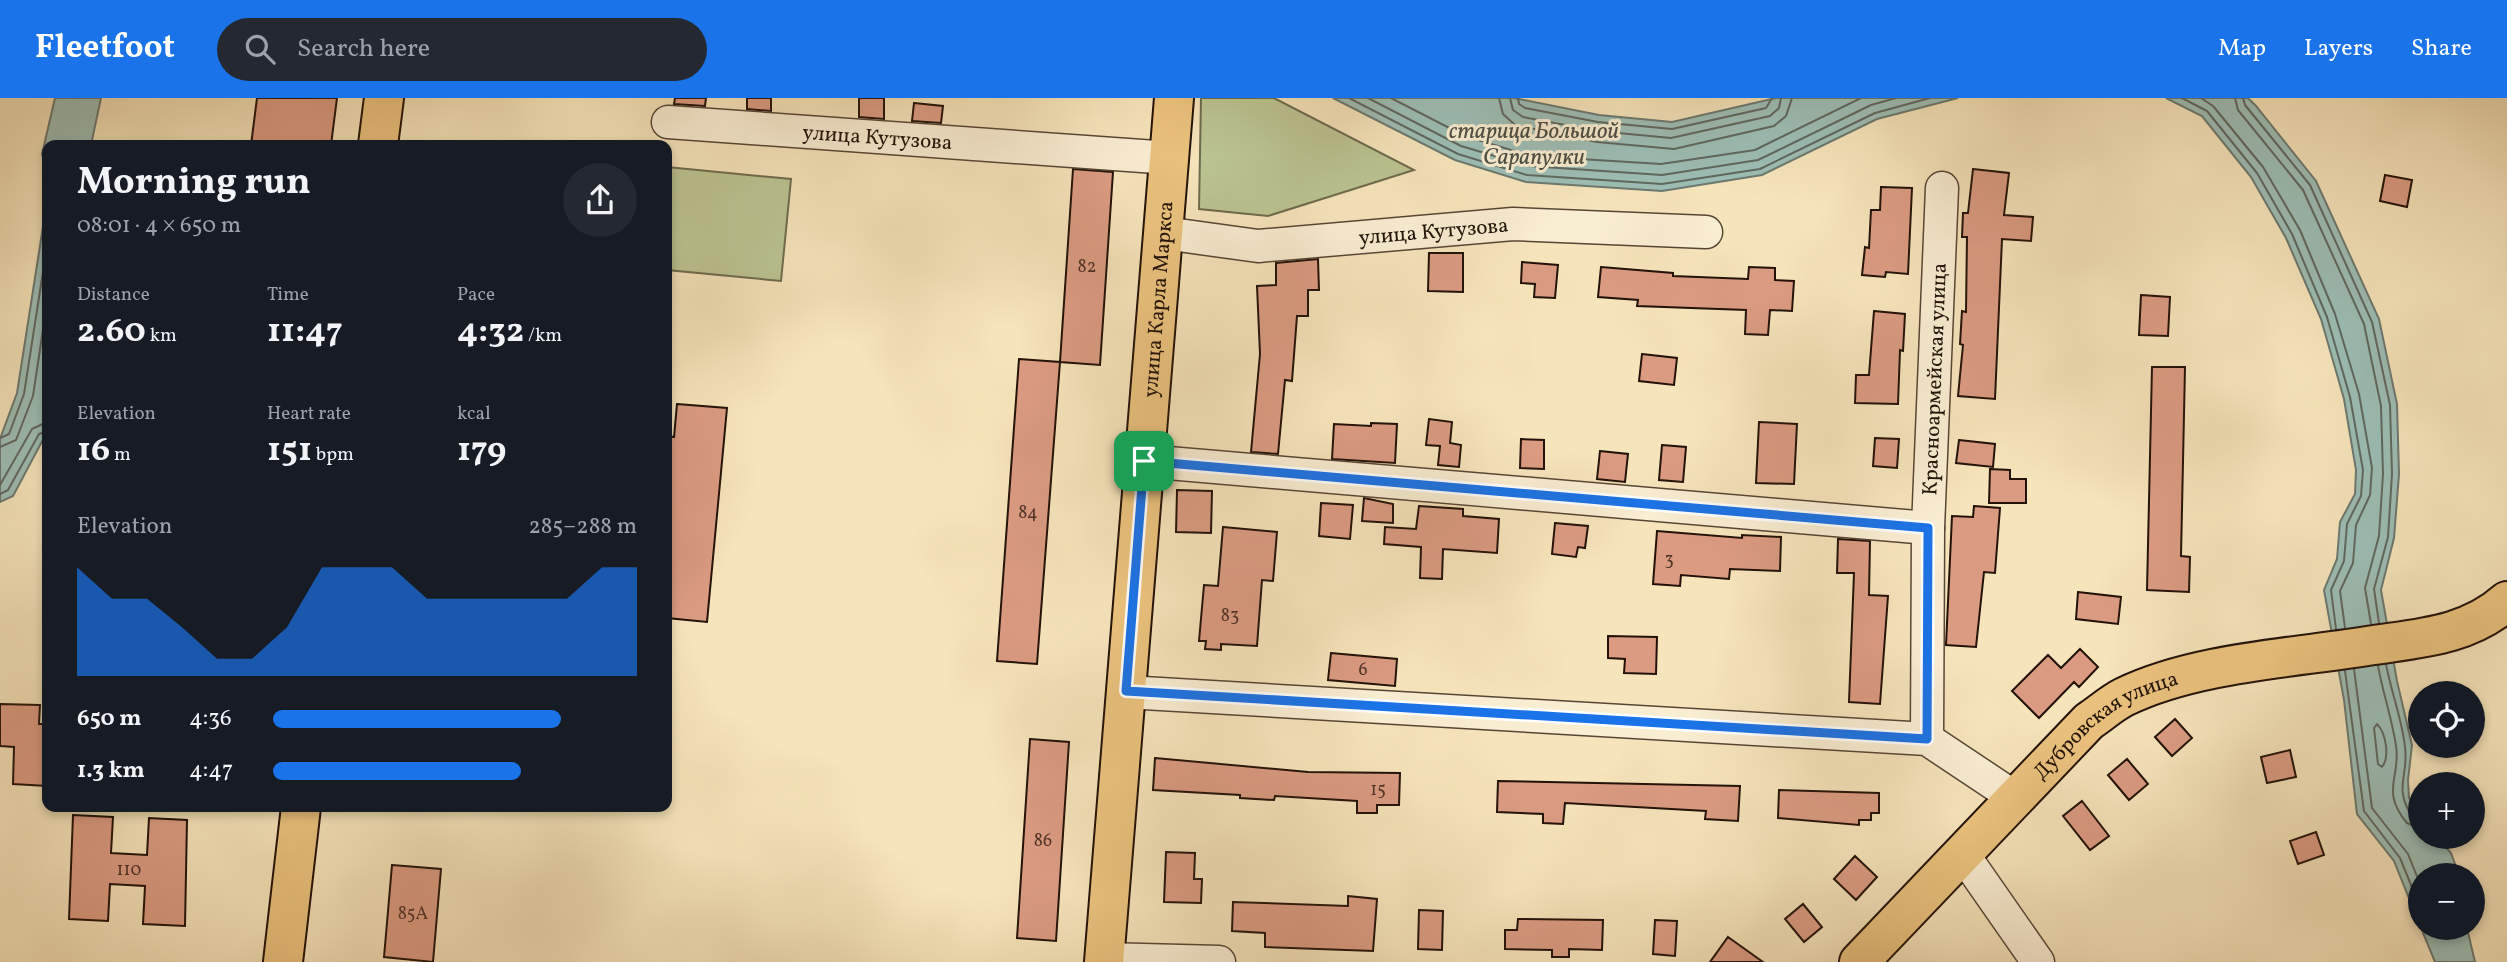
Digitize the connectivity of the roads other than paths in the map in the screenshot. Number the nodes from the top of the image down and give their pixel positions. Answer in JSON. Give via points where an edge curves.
{"nodes":[{"id":1,"x":384,"y":98,"type":"edge"},
{"id":2,"x":1174,"y":98,"type":"edge"},
{"id":3,"x":668,"y":122,"type":"dead end"},
{"id":4,"x":379,"y":140,"type":"edge"},
{"id":5,"x":1170,"y":158,"type":"junction"},
{"id":6,"x":1942,"y":188,"type":"dead end"},
{"id":7,"x":1706,"y":232,"type":"dead end"},
{"id":8,"x":1164,"y":233,"type":"junction"},
{"id":9,"x":1144,"y":461,"type":"junction"},
{"id":10,"x":1928,"y":528,"type":"junction"},
{"id":11,"x":2507,"y":601,"type":"edge"},
{"id":12,"x":2507,"y":625,"type":"edge"},
{"id":13,"x":2442,"y":635,"type":"junction"},
{"id":14,"x":1126,"y":691,"type":"junction"},
{"id":15,"x":1927,"y":739,"type":"junction"},
{"id":16,"x":2014,"y":797,"type":"junction"},
{"id":17,"x":300,"y":812,"type":"edge"},
{"id":18,"x":1962,"y":853,"type":"junction"},
{"id":19,"x":1104,"y":961,"type":"edge"},
{"id":20,"x":283,"y":962,"type":"edge"},
{"id":21,"x":1219,"y":962,"type":"edge"},
{"id":22,"x":1859,"y":962,"type":"edge"},
{"id":23,"x":2038,"y":962,"type":"edge"}],
"edges":[{"from":1,"to":4,"type":"main road"},
{"from":2,"to":5,"type":"main road","name":"улица Карла Маркса"},
{"from":3,"to":5,"type":"street","name":"улица Кутузова"},
{"from":5,"to":8,"type":"main road","name":"улица Карла Маркса"},
{"from":6,"to":10,"type":"street","name":"Красноармейская улица"},
{"from":7,"to":8,"type":"street","name":"улица Кутузова","via":[[1513,224],[1258,246]]},
{"from":8,"to":9,"type":"main road","name":"улица Карла Маркса"},
{"from":9,"to":10,"type":"street"},
{"from":9,"to":14,"type":"main road","name":"улица Карла Маркса"},
{"from":10,"to":15,"type":"street","name":"Красноармейская улица"},
{"from":11,"to":13,"type":"main road","name":"Дубровская улица","via":[[2494,613]]},
{"from":12,"to":13,"type":"street"},
{"from":13,"to":16,"type":"main road","name":"Дубровская улица","via":[[2207,670],[2164,681],[2123,698],[2089,721]]},
{"from":14,"to":15,"type":"street"},
{"from":14,"to":19,"type":"main road","name":"улица Карла Маркса"},
{"from":15,"to":16,"type":"street"},
{"from":16,"to":18,"type":"main road","name":"Дубровская улица"},
{"from":17,"to":20,"type":"main road"},
{"from":18,"to":22,"type":"main road","name":"Дубровская улица"},
{"from":18,"to":23,"type":"street"},
{"from":19,"to":21,"type":"street"}]}
